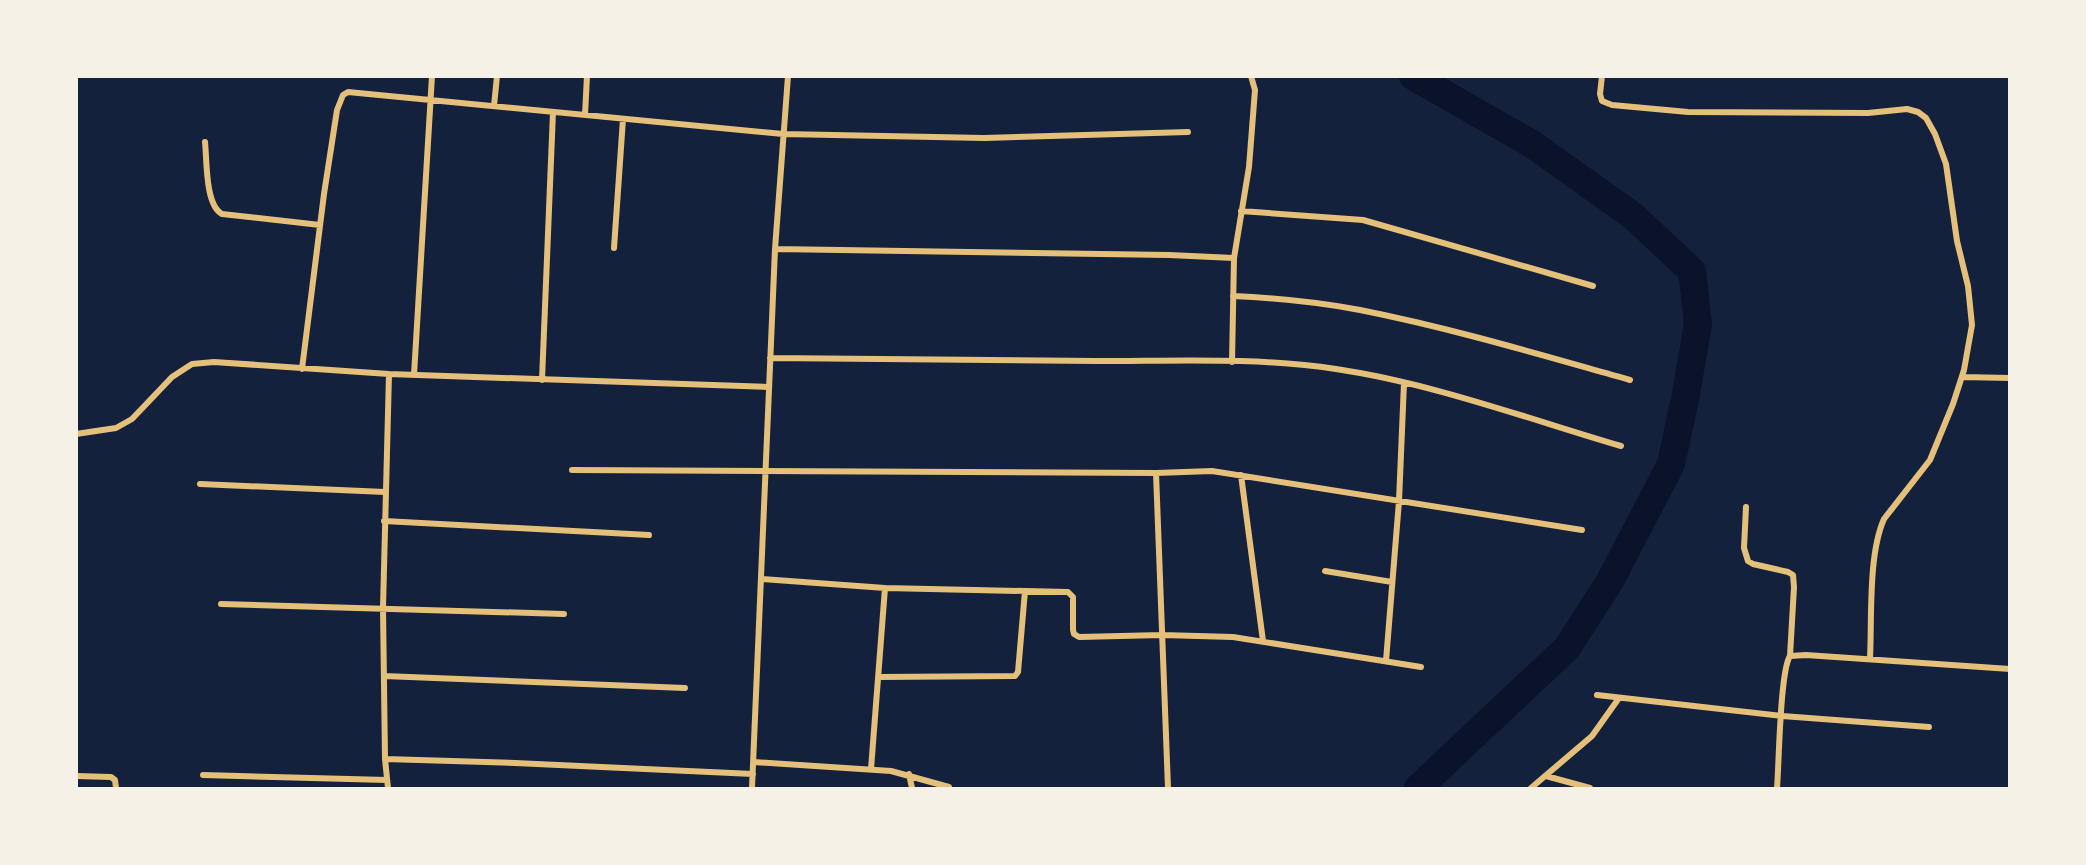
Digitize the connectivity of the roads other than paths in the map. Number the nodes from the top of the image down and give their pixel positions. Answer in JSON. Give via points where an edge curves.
{"nodes":[{"id":1,"x":432,"y":76,"type":"edge"},
{"id":2,"x":497,"y":76,"type":"edge"},
{"id":3,"x":587,"y":76,"type":"edge"},
{"id":4,"x":788,"y":76,"type":"edge"},
{"id":5,"x":1251,"y":76,"type":"edge"},
{"id":6,"x":1602,"y":76,"type":"edge"},
{"id":7,"x":430,"y":99,"type":"junction"},
{"id":8,"x":494,"y":106,"type":"junction"},
{"id":9,"x":553,"y":112,"type":"junction"},
{"id":10,"x":585,"y":115,"type":"junction"},
{"id":11,"x":623,"y":118,"type":"junction"},
{"id":12,"x":1188,"y":132,"type":"dead end"},
{"id":13,"x":783,"y":134,"type":"junction"},
{"id":14,"x":205,"y":142,"type":"dead end"},
{"id":15,"x":1241,"y":212,"type":"junction"},
{"id":16,"x":320,"y":225,"type":"junction"},
{"id":17,"x":614,"y":248,"type":"dead end"},
{"id":18,"x":774,"y":249,"type":"junction"},
{"id":19,"x":1233,"y":258,"type":"junction"},
{"id":20,"x":1593,"y":286,"type":"dead end"},
{"id":21,"x":1233,"y":296,"type":"junction"},
{"id":22,"x":770,"y":358,"type":"junction"},
{"id":23,"x":1232,"y":362,"type":"junction"},
{"id":24,"x":302,"y":369,"type":"junction"},
{"id":25,"x":389,"y":374,"type":"junction"},
{"id":26,"x":414,"y":375,"type":"junction"},
{"id":27,"x":1962,"y":377,"type":"junction"},
{"id":28,"x":2010,"y":378,"type":"edge"},
{"id":29,"x":542,"y":380,"type":"junction"},
{"id":30,"x":1630,"y":380,"type":"dead end"},
{"id":31,"x":1404,"y":383,"type":"junction"},
{"id":32,"x":768,"y":387,"type":"junction"},
{"id":33,"x":76,"y":434,"type":"edge"},
{"id":34,"x":1621,"y":446,"type":"dead end"},
{"id":35,"x":572,"y":470,"type":"dead end"},
{"id":36,"x":764,"y":472,"type":"junction"},
{"id":37,"x":1156,"y":472,"type":"junction"},
{"id":38,"x":1241,"y":475,"type":"junction"},
{"id":39,"x":200,"y":484,"type":"dead end"},
{"id":40,"x":385,"y":492,"type":"junction"},
{"id":41,"x":1399,"y":501,"type":"junction"},
{"id":42,"x":1746,"y":507,"type":"dead end"},
{"id":43,"x":384,"y":521,"type":"junction"},
{"id":44,"x":1582,"y":530,"type":"dead end"},
{"id":45,"x":649,"y":535,"type":"dead end"},
{"id":46,"x":1325,"y":571,"type":"dead end"},
{"id":47,"x":762,"y":579,"type":"junction"},
{"id":48,"x":1392,"y":582,"type":"junction"},
{"id":49,"x":885,"y":588,"type":"junction"},
{"id":50,"x":1025,"y":591,"type":"junction"},
{"id":51,"x":221,"y":604,"type":"dead end"},
{"id":52,"x":383,"y":608,"type":"junction"},
{"id":53,"x":564,"y":614,"type":"dead end"},
{"id":54,"x":1162,"y":634,"type":"junction"},
{"id":55,"x":1263,"y":641,"type":"junction"},
{"id":56,"x":1790,"y":656,"type":"junction"},
{"id":57,"x":1870,"y":659,"type":"junction"},
{"id":58,"x":1386,"y":661,"type":"junction"},
{"id":59,"x":1421,"y":667,"type":"dead end"},
{"id":60,"x":2010,"y":669,"type":"edge"},
{"id":61,"x":384,"y":676,"type":"junction"},
{"id":62,"x":878,"y":678,"type":"junction"},
{"id":63,"x":685,"y":688,"type":"dead end"},
{"id":64,"x":1597,"y":695,"type":"dead end"},
{"id":65,"x":1619,"y":698,"type":"junction"},
{"id":66,"x":1782,"y":716,"type":"junction"},
{"id":67,"x":1929,"y":727,"type":"dead end"},
{"id":68,"x":385,"y":759,"type":"junction"},
{"id":69,"x":754,"y":762,"type":"junction"},
{"id":70,"x":871,"y":769,"type":"junction"},
{"id":71,"x":753,"y":774,"type":"junction"},
{"id":72,"x":909,"y":774,"type":"junction"},
{"id":73,"x":203,"y":775,"type":"dead end"},
{"id":74,"x":76,"y":776,"type":"edge"},
{"id":75,"x":1546,"y":776,"type":"junction"},
{"id":76,"x":387,"y":780,"type":"junction"},
{"id":77,"x":949,"y":787,"type":"dead end"},
{"id":78,"x":116,"y":789,"type":"edge"},
{"id":79,"x":388,"y":789,"type":"edge"},
{"id":80,"x":752,"y":789,"type":"edge"},
{"id":81,"x":912,"y":789,"type":"edge"},
{"id":82,"x":1168,"y":789,"type":"edge"},
{"id":83,"x":1531,"y":789,"type":"edge"},
{"id":84,"x":1590,"y":789,"type":"edge"},
{"id":85,"x":1777,"y":789,"type":"edge"}],
"edges":[{"from":1,"to":7,"type":"street"},
{"from":2,"to":8,"type":"street"},
{"from":3,"to":10,"type":"street"},
{"from":4,"to":13,"type":"street"},
{"from":5,"to":15,"type":"street","via":[[1255,90]]},
{"from":6,"to":27,"type":"street","via":[[1602,101],[1612,105],[1688,112],[1858,113],[1907,109],[1926,118],[1946,164],[1970,296],[1972,325]]},
{"from":7,"to":8,"type":"street"},
{"from":7,"to":16,"type":"street","via":[[348,92],[343,95],[337,110]]},
{"from":7,"to":26,"type":"street"},
{"from":8,"to":9,"type":"street"},
{"from":9,"to":10,"type":"street"},
{"from":9,"to":29,"type":"street"},
{"from":10,"to":11,"type":"street"},
{"from":11,"to":13,"type":"street"},
{"from":11,"to":17,"type":"street"},
{"from":12,"to":13,"type":"street","via":[[984,138]]},
{"from":13,"to":18,"type":"street"},
{"from":14,"to":16,"type":"street","via":[[211,197],[217,211]]},
{"from":15,"to":19,"type":"street"},
{"from":15,"to":20,"type":"street","via":[[1363,220]]},
{"from":16,"to":24,"type":"street"},
{"from":18,"to":19,"type":"street"},
{"from":18,"to":22,"type":"street"},
{"from":19,"to":21,"type":"street"},
{"from":21,"to":23,"type":"street"},
{"from":21,"to":30,"type":"street","via":[[1360,310],[1457,332]]},
{"from":22,"to":23,"type":"street"},
{"from":22,"to":32,"type":"street"},
{"from":23,"to":31,"type":"street","via":[[1335,369]]},
{"from":24,"to":25,"type":"street"},
{"from":24,"to":33,"type":"street","via":[[192,364],[172,377],[132,419],[116,428]]},
{"from":25,"to":26,"type":"street"},
{"from":25,"to":40,"type":"street"},
{"from":26,"to":29,"type":"street"},
{"from":27,"to":28,"type":"street"},
{"from":27,"to":57,"type":"street","via":[[1930,460],[1879,530]]},
{"from":29,"to":32,"type":"street"},
{"from":31,"to":34,"type":"street"},
{"from":31,"to":41,"type":"street"},
{"from":32,"to":36,"type":"street"},
{"from":35,"to":36,"type":"street"},
{"from":36,"to":37,"type":"street"},
{"from":36,"to":47,"type":"street"},
{"from":37,"to":38,"type":"street"},
{"from":37,"to":54,"type":"street"},
{"from":38,"to":41,"type":"street"},
{"from":38,"to":55,"type":"street"},
{"from":39,"to":40,"type":"street"},
{"from":40,"to":43,"type":"street"},
{"from":41,"to":44,"type":"street"},
{"from":41,"to":48,"type":"street"},
{"from":42,"to":56,"type":"street","via":[[1744,548],[1748,561],[1793,575]]},
{"from":43,"to":45,"type":"street"},
{"from":43,"to":52,"type":"street"},
{"from":46,"to":48,"type":"street"},
{"from":47,"to":49,"type":"street"},
{"from":47,"to":69,"type":"street"},
{"from":48,"to":58,"type":"street"},
{"from":49,"to":50,"type":"street"},
{"from":49,"to":62,"type":"street"},
{"from":50,"to":54,"type":"street","via":[[1071,593],[1073,630],[1079,637]]},
{"from":50,"to":62,"type":"street","via":[[1015,676]]},
{"from":51,"to":52,"type":"street"},
{"from":52,"to":53,"type":"street"},
{"from":52,"to":61,"type":"street"},
{"from":54,"to":55,"type":"street"},
{"from":54,"to":82,"type":"street"},
{"from":55,"to":58,"type":"street"},
{"from":56,"to":57,"type":"street"},
{"from":56,"to":66,"type":"street"},
{"from":57,"to":60,"type":"street"},
{"from":58,"to":59,"type":"street"},
{"from":61,"to":63,"type":"street"},
{"from":61,"to":68,"type":"street"},
{"from":62,"to":70,"type":"street"},
{"from":64,"to":65,"type":"street"},
{"from":65,"to":66,"type":"street"},
{"from":65,"to":75,"type":"street","via":[[1592,736]]},
{"from":66,"to":67,"type":"street"},
{"from":66,"to":85,"type":"street"},
{"from":68,"to":71,"type":"street"},
{"from":68,"to":76,"type":"street"},
{"from":69,"to":70,"type":"street"},
{"from":69,"to":71,"type":"street"},
{"from":70,"to":72,"type":"street"},
{"from":71,"to":80,"type":"street"},
{"from":72,"to":77,"type":"street"},
{"from":72,"to":81,"type":"street"},
{"from":73,"to":76,"type":"street"},
{"from":74,"to":78,"type":"street","via":[[111,777]]},
{"from":75,"to":83,"type":"street"},
{"from":75,"to":84,"type":"street"},
{"from":76,"to":79,"type":"street"}]}
